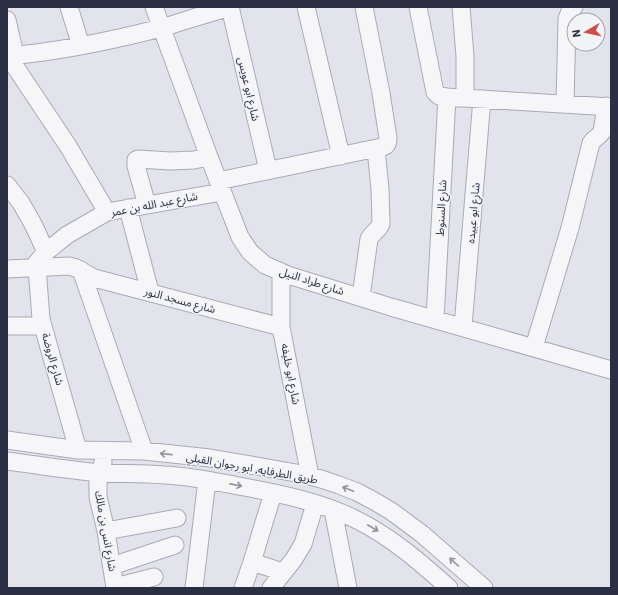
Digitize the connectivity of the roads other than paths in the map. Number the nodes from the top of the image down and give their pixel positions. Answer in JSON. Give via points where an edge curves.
{"nodes":[{"id":1,"x":69,"y":7,"type":"edge"},
{"id":2,"x":154,"y":7,"type":"edge"},
{"id":3,"x":306,"y":7,"type":"edge"},
{"id":4,"x":364,"y":7,"type":"edge"},
{"id":5,"x":418,"y":7,"type":"edge"},
{"id":6,"x":461,"y":7,"type":"edge"},
{"id":7,"x":574,"y":7,"type":"edge"},
{"id":8,"x":226,"y":8,"type":"edge"},
{"id":9,"x":7,"y":20,"type":"edge"},
{"id":10,"x":162,"y":27,"type":"junction"},
{"id":11,"x":81,"y":46,"type":"junction"},
{"id":12,"x":10,"y":56,"type":"edge"},
{"id":13,"x":447,"y":97,"type":"junction"},
{"id":14,"x":465,"y":98,"type":"junction"},
{"id":15,"x":482,"y":99,"type":"junction"},
{"id":16,"x":565,"y":104,"type":"junction"},
{"id":17,"x":608,"y":106,"type":"edge"},
{"id":18,"x":376,"y":148,"type":"junction"},
{"id":19,"x":341,"y":156,"type":"junction"},
{"id":20,"x":209,"y":157,"type":"junction"},
{"id":21,"x":268,"y":170,"type":"junction"},
{"id":22,"x":7,"y":185,"type":"edge"},
{"id":23,"x":220,"y":186,"type":"junction"},
{"id":24,"x":147,"y":205,"type":"junction"},
{"id":25,"x":128,"y":208,"type":"junction"},
{"id":26,"x":107,"y":212,"type":"junction"},
{"id":27,"x":46,"y":252,"type":"junction"},
{"id":28,"x":35,"y":267,"type":"junction"},
{"id":29,"x":7,"y":269,"type":"edge"},
{"id":30,"x":81,"y":270,"type":"junction"},
{"id":31,"x":281,"y":272,"type":"junction"},
{"id":32,"x":150,"y":292,"type":"junction"},
{"id":33,"x":361,"y":297,"type":"junction"},
{"id":34,"x":435,"y":319,"type":"junction"},
{"id":35,"x":7,"y":326,"type":"edge"},
{"id":36,"x":43,"y":326,"type":"junction"},
{"id":37,"x":281,"y":327,"type":"junction"},
{"id":38,"x":464,"y":327,"type":"junction"},
{"id":39,"x":534,"y":347,"type":"junction"},
{"id":40,"x":611,"y":370,"type":"edge"},
{"id":41,"x":7,"y":440,"type":"edge"},
{"id":42,"x":78,"y":450,"type":"junction"},
{"id":43,"x":106,"y":450,"type":"junction"},
{"id":44,"x":144,"y":451,"type":"junction"},
{"id":45,"x":7,"y":461,"type":"edge"},
{"id":46,"x":100,"y":473,"type":"junction"},
{"id":47,"x":310,"y":476,"type":"junction"},
{"id":48,"x":207,"y":480,"type":"junction"},
{"id":49,"x":273,"y":493,"type":"junction"},
{"id":50,"x":315,"y":504,"type":"junction"},
{"id":51,"x":333,"y":510,"type":"junction"},
{"id":52,"x":177,"y":518,"type":"dead end"},
{"id":53,"x":106,"y":531,"type":"junction"},
{"id":54,"x":175,"y":546,"type":"dead end"},
{"id":55,"x":252,"y":562,"type":"junction"},
{"id":56,"x":112,"y":566,"type":"junction"},
{"id":57,"x":283,"y":572,"type":"junction"},
{"id":58,"x":154,"y":577,"type":"dead end"},
{"id":59,"x":115,"y":587,"type":"edge"},
{"id":60,"x":194,"y":588,"type":"edge"},
{"id":61,"x":243,"y":588,"type":"edge"},
{"id":62,"x":271,"y":588,"type":"edge"},
{"id":63,"x":348,"y":588,"type":"edge"},
{"id":64,"x":450,"y":588,"type":"edge"},
{"id":65,"x":484,"y":588,"type":"edge"}],
"edges":[{"from":1,"to":11,"type":"street"},
{"from":2,"to":10,"type":"street","name":"شارع طراد النيل"},
{"from":3,"to":19,"type":"street"},
{"from":4,"to":18,"type":"street","via":[[388,138],[385,146]]},
{"from":5,"to":13,"type":"street","via":[[436,92],[439,96]]},
{"from":6,"to":14,"type":"street"},
{"from":7,"to":16,"type":"street","via":[[567,19]]},
{"from":8,"to":10,"type":"street"},
{"from":8,"to":21,"type":"street","name":"شارع ابو عويس"},
{"from":9,"to":12,"type":"street"},
{"from":10,"to":11,"type":"street"},
{"from":10,"to":20,"type":"street","name":"شارع طراد النيل"},
{"from":11,"to":12,"type":"street"},
{"from":12,"to":26,"type":"street"},
{"from":13,"to":14,"type":"street"},
{"from":13,"to":34,"type":"street","name":"شارع السنوط"},
{"from":14,"to":15,"type":"street"},
{"from":15,"to":16,"type":"street"},
{"from":15,"to":38,"type":"street","name":"شارع ابو عبيده"},
{"from":16,"to":17,"type":"street"},
{"from":17,"to":39,"type":"street","via":[[602,132],[591,143],[570,228]]},
{"from":18,"to":19,"type":"street","name":"شارع عبد الله بن عمر"},
{"from":18,"to":33,"type":"street","via":[[381,224],[369,238]]},
{"from":19,"to":21,"type":"street","name":"شارع عبد الله بن عمر"},
{"from":20,"to":23,"type":"street","name":"شارع طراد النيل"},
{"from":20,"to":24,"type":"street","via":[[187,160],[136,160]]},
{"from":21,"to":23,"type":"street","name":"شارع عبد الله بن عمر"},
{"from":22,"to":27,"type":"street","via":[[22,203]]},
{"from":23,"to":24,"type":"street","name":"شارع عبد الله بن عمر"},
{"from":23,"to":31,"type":"street","name":"شارع طراد النيل","via":[[240,237],[250,252],[265,265]]},
{"from":24,"to":25,"type":"street","name":"شارع عبد الله بن عمر"},
{"from":25,"to":26,"type":"street","name":"شارع عبد الله بن عمر"},
{"from":25,"to":32,"type":"street"},
{"from":26,"to":27,"type":"street","name":"شارع عبد الله بن عمر","via":[[67,235]]},
{"from":27,"to":28,"type":"street","name":"شارع عبد الله بن عمر"},
{"from":28,"to":29,"type":"street","name":"شارع مسجد النور"},
{"from":28,"to":30,"type":"street","name":"شارع مسجد النور","via":[[69,266]]},
{"from":28,"to":36,"type":"street","name":"شارع الروضة"},
{"from":30,"to":32,"type":"street","name":"شارع مسجد النور","via":[[94,278]]},
{"from":30,"to":44,"type":"street"},
{"from":31,"to":33,"type":"street","name":"شارع طراد النيل"},
{"from":31,"to":37,"type":"street","name":"شارع ابو خليفه"},
{"from":32,"to":37,"type":"street","name":"شارع مسجد النور"},
{"from":33,"to":34,"type":"street","name":"شارع طراد النيل"},
{"from":34,"to":38,"type":"street","name":"شارع طراد النيل"},
{"from":35,"to":36,"type":"street"},
{"from":36,"to":42,"type":"street","name":"شارع الروضة"},
{"from":37,"to":47,"type":"street","name":"شارع ابو خليفه"},
{"from":38,"to":39,"type":"street","name":"شارع طراد النيل"},
{"from":39,"to":40,"type":"street","name":"شارع طراد النيل"},
{"from":41,"to":42,"type":"street","name":"طريق الطرفايه, ابو رجوان القبلي"},
{"from":42,"to":43,"type":"street","name":"طريق الطرفايه, ابو رجوان القبلي"},
{"from":43,"to":44,"type":"street","name":"طريق الطرفايه, ابو رجوان القبلي"},
{"from":43,"to":46,"type":"street","name":"شارع انس بن مالك"},
{"from":47,"to":44,"type":"street","name":"طريق الطرفايه, ابو رجوان القبلي","one_way":true,"via":[[210,458]]},
{"from":45,"to":46,"type":"street","name":"طريق الطرفايه, ابو رجوان القبلي"},
{"from":46,"to":48,"type":"street","name":"طريق الطرفايه, ابو رجوان القبلي","via":[[164,475]]},
{"from":46,"to":53,"type":"street","name":"شارع انس بن مالك","via":[[98,497]]},
{"from":65,"to":47,"type":"street","name":"طريق الطرفايه, ابو رجوان القبلي","one_way":true,"via":[[422,534],[391,511],[357,492]]},
{"from":48,"to":49,"type":"street","name":"طريق الطرفايه, ابو رجوان القبلي","one_way":true},
{"from":48,"to":60,"type":"street"},
{"from":49,"to":50,"type":"street","name":"طريق الطرفايه, ابو رجوان القبلي"},
{"from":49,"to":55,"type":"street"},
{"from":50,"to":51,"type":"street","name":"طريق الطرفايه, ابو رجوان القبلي"},
{"from":50,"to":57,"type":"street","via":[[303,544]]},
{"from":51,"to":63,"type":"street"},
{"from":51,"to":64,"type":"street","name":"طريق الطرفايه, ابو رجوان القبلي","one_way":true,"via":[[354,518],[394,542]]},
{"from":52,"to":53,"type":"street"},
{"from":53,"to":56,"type":"street","name":"شارع انس بن مالك"},
{"from":54,"to":56,"type":"street"},
{"from":55,"to":57,"type":"street"},
{"from":55,"to":61,"type":"street"},
{"from":56,"to":59,"type":"street","name":"شارع انس بن مالك"},
{"from":57,"to":62,"type":"street"},
{"from":58,"to":59,"type":"street"}]}
